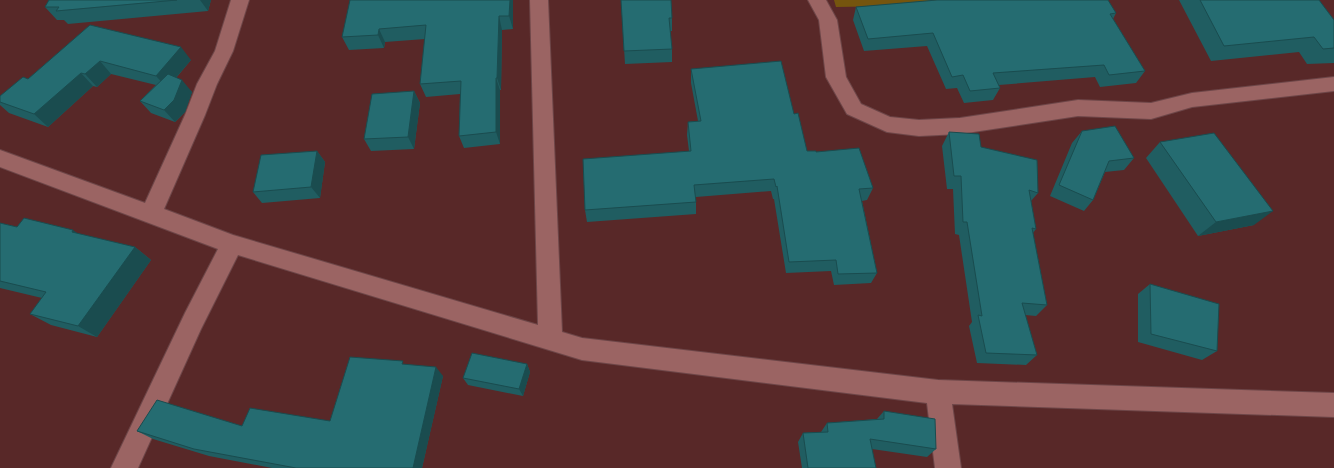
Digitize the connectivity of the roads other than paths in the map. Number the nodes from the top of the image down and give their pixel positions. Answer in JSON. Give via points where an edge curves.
{"nodes":[{"id":1,"x":240,"y":0,"type":"edge"},
{"id":2,"x":539,"y":0,"type":"edge"},
{"id":3,"x":817,"y":0,"type":"edge"},
{"id":4,"x":1334,"y":84,"type":"edge"},
{"id":5,"x":0,"y":158,"type":"edge"},
{"id":6,"x":151,"y":214,"type":"junction"},
{"id":7,"x":232,"y":244,"type":"junction"},
{"id":8,"x":550,"y":338,"type":"junction"},
{"id":9,"x":938,"y":392,"type":"junction"},
{"id":10,"x":1334,"y":405,"type":"edge"},
{"id":11,"x":124,"y":468,"type":"edge"},
{"id":12,"x":948,"y":468,"type":"edge"}],
"edges":[{"from":1,"to":6,"type":"street","via":[[224,51],[207,84],[196,115]]},
{"from":2,"to":8,"type":"street"},
{"from":3,"to":4,"type":"street","via":[[828,20],[836,77],[854,109],[887,124],[919,128],[960,126],[1078,108],[1152,111],[1192,100]]},
{"from":5,"to":6,"type":"street"},
{"from":6,"to":7,"type":"street"},
{"from":7,"to":8,"type":"street"},
{"from":7,"to":11,"type":"street"},
{"from":8,"to":9,"type":"street","via":[[582,349]]},
{"from":9,"to":10,"type":"street"},
{"from":9,"to":12,"type":"street"}]}
